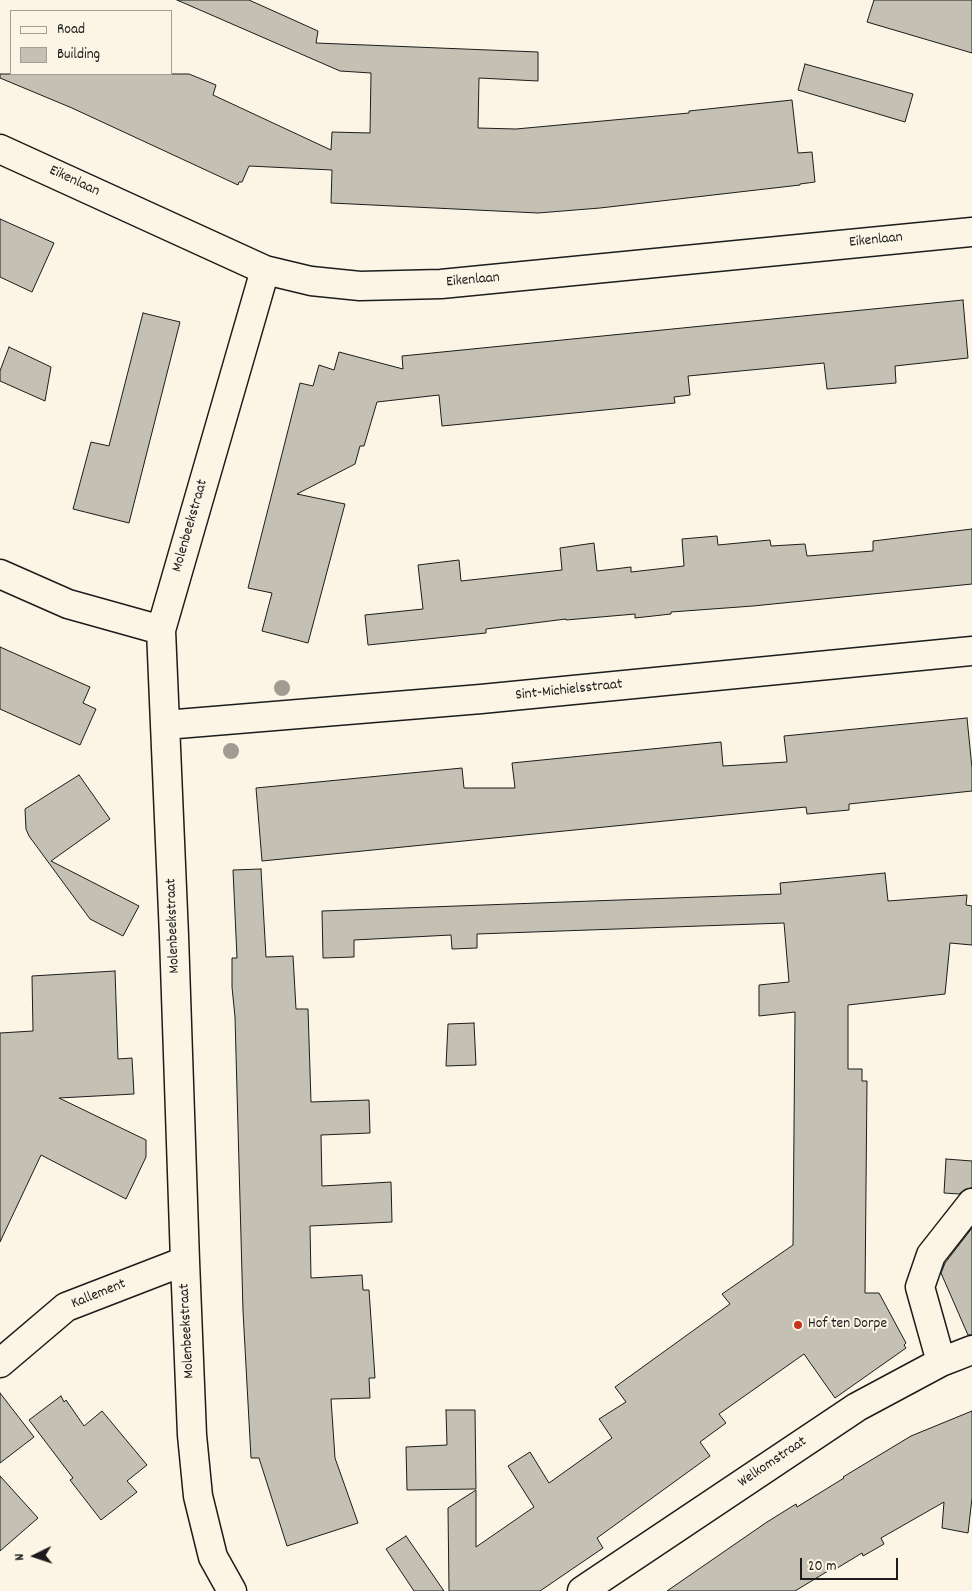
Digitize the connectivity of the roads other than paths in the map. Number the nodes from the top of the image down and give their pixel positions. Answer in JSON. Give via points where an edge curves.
{"nodes":[{"id":1,"x":0,"y":149,"type":"edge"},
{"id":2,"x":972,"y":232,"type":"edge"},
{"id":3,"x":265,"y":270,"type":"junction"},
{"id":4,"x":0,"y":574,"type":"edge"},
{"id":5,"x":161,"y":630,"type":"junction"},
{"id":6,"x":972,"y":651,"type":"edge"},
{"id":7,"x":165,"y":725,"type":"junction"},
{"id":8,"x":972,"y":1203,"type":"edge"},
{"id":9,"x":185,"y":1260,"type":"junction"},
{"id":10,"x":972,"y":1350,"type":"edge"},
{"id":11,"x":941,"y":1362,"type":"junction"},
{"id":12,"x":0,"y":1363,"type":"edge"},
{"id":13,"x":232,"y":1591,"type":"edge"},
{"id":14,"x":582,"y":1591,"type":"edge"}],
"edges":[{"from":1,"to":3,"type":"street","name":"Eikenlaan"},
{"from":2,"to":3,"type":"street","name":"Eikenlaan","via":[[441,284],[360,286],[311,281]]},
{"from":3,"to":5,"type":"street","name":"Molenbeekstraat"},
{"from":4,"to":5,"type":"street","via":[[68,604]]},
{"from":5,"to":7,"type":"street","name":"Molenbeekstraat"},
{"from":6,"to":7,"type":"street","name":"Sint-Michielsstraat","via":[[481,700]]},
{"from":7,"to":9,"type":"street","name":"Molenbeekstraat"},
{"from":8,"to":11,"type":"street","via":[[931,1254],[920,1287]]},
{"from":9,"to":12,"type":"street","name":"Kallement","via":[[66,1308]]},
{"from":9,"to":13,"type":"street","name":"Molenbeekstraat","via":[[192,1435],[198,1496],[213,1557]]},
{"from":10,"to":11,"type":"street","name":"Welkomstraat"},
{"from":11,"to":14,"type":"street","name":"Welkomstraat","via":[[857,1407]]}]}
